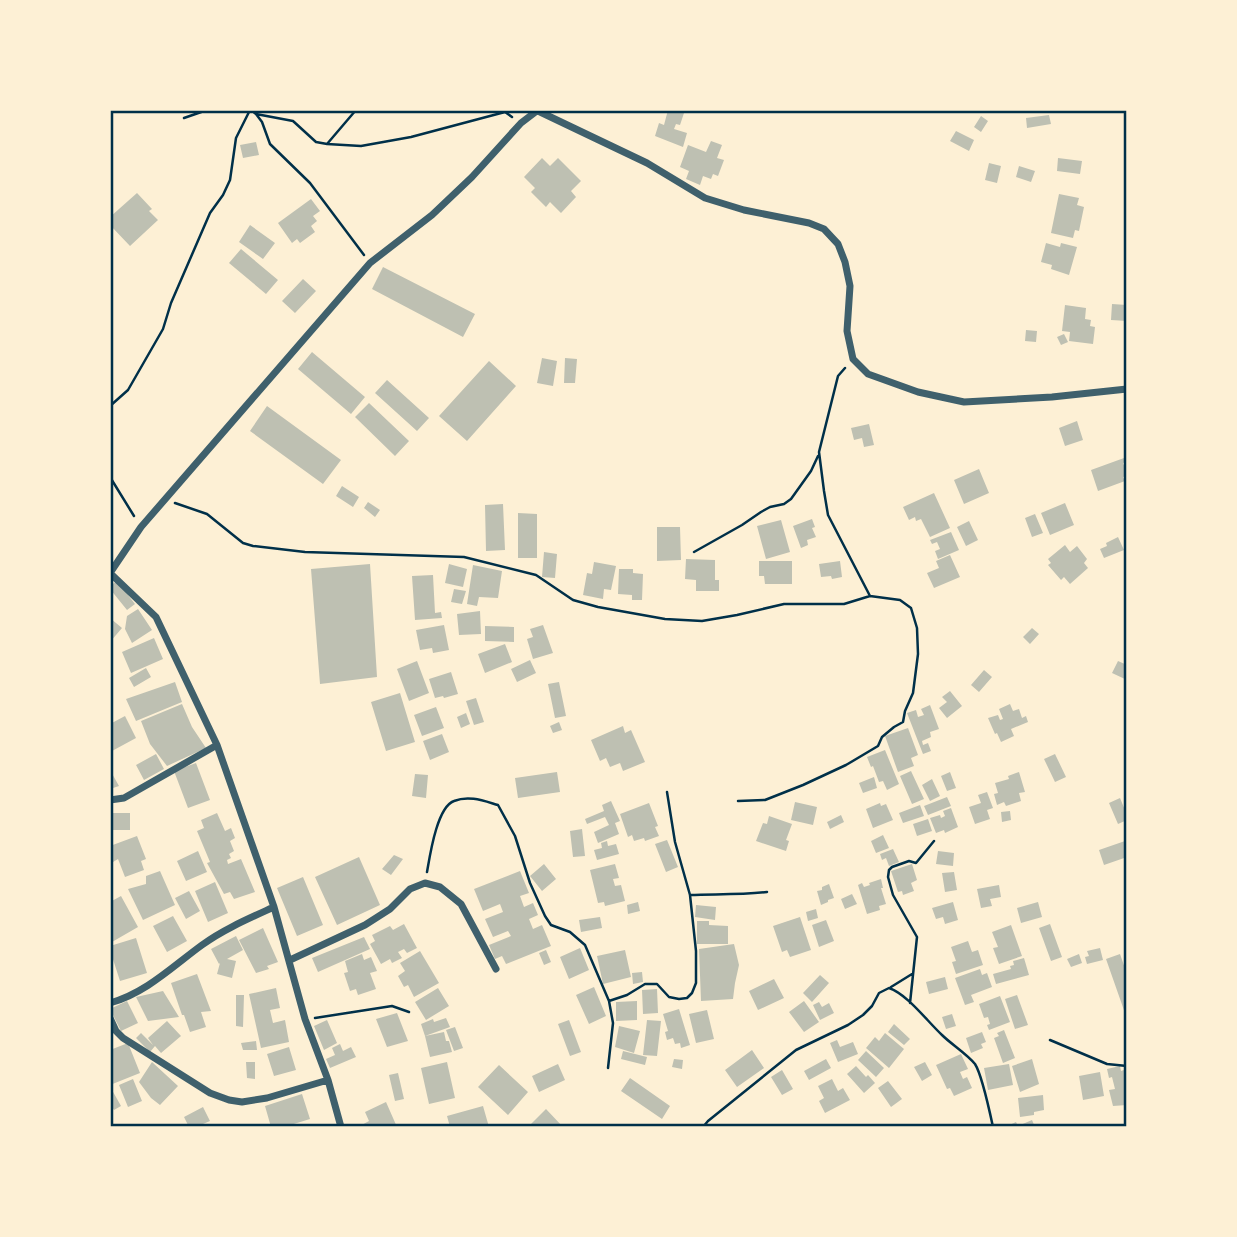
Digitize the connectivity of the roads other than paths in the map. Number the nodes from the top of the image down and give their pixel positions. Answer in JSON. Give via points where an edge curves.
{"nodes":[{"id":1,"x":538,"y":111,"type":"edge"},
{"id":2,"x":1127,"y":389,"type":"edge"},
{"id":3,"x":110,"y":573,"type":"edge"},
{"id":4,"x":217,"y":745,"type":"junction"},
{"id":5,"x":110,"y":800,"type":"edge"},
{"id":6,"x":274,"y":907,"type":"junction"},
{"id":7,"x":290,"y":960,"type":"junction"},
{"id":8,"x":496,"y":969,"type":"dead end"},
{"id":9,"x":110,"y":1003,"type":"edge"},
{"id":10,"x":110,"y":1018,"type":"edge"},
{"id":11,"x":328,"y":1080,"type":"junction"},
{"id":12,"x":341,"y":1127,"type":"edge"}],
"edges":[{"from":1,"to":2,"type":"street","via":[[647,163],[705,198],[824,229],[838,244],[845,262],[850,286],[847,331],[853,359],[868,374],[964,402]]},
{"from":1,"to":3,"type":"street","via":[[520,123],[432,215],[370,263],[141,527]]},
{"from":3,"to":4,"type":"street","via":[[156,617]]},
{"from":4,"to":5,"type":"street","via":[[124,797]]},
{"from":4,"to":6,"type":"street"},
{"from":6,"to":7,"type":"street"},
{"from":6,"to":9,"type":"street","via":[[204,943],[157,980]]},
{"from":7,"to":8,"type":"street","via":[[365,926],[425,883],[440,887],[461,904]]},
{"from":7,"to":11,"type":"street","via":[[305,1019]]},
{"from":10,"to":11,"type":"street","via":[[123,1038],[210,1093],[229,1100],[267,1098]]},
{"from":11,"to":12,"type":"street"}]}
